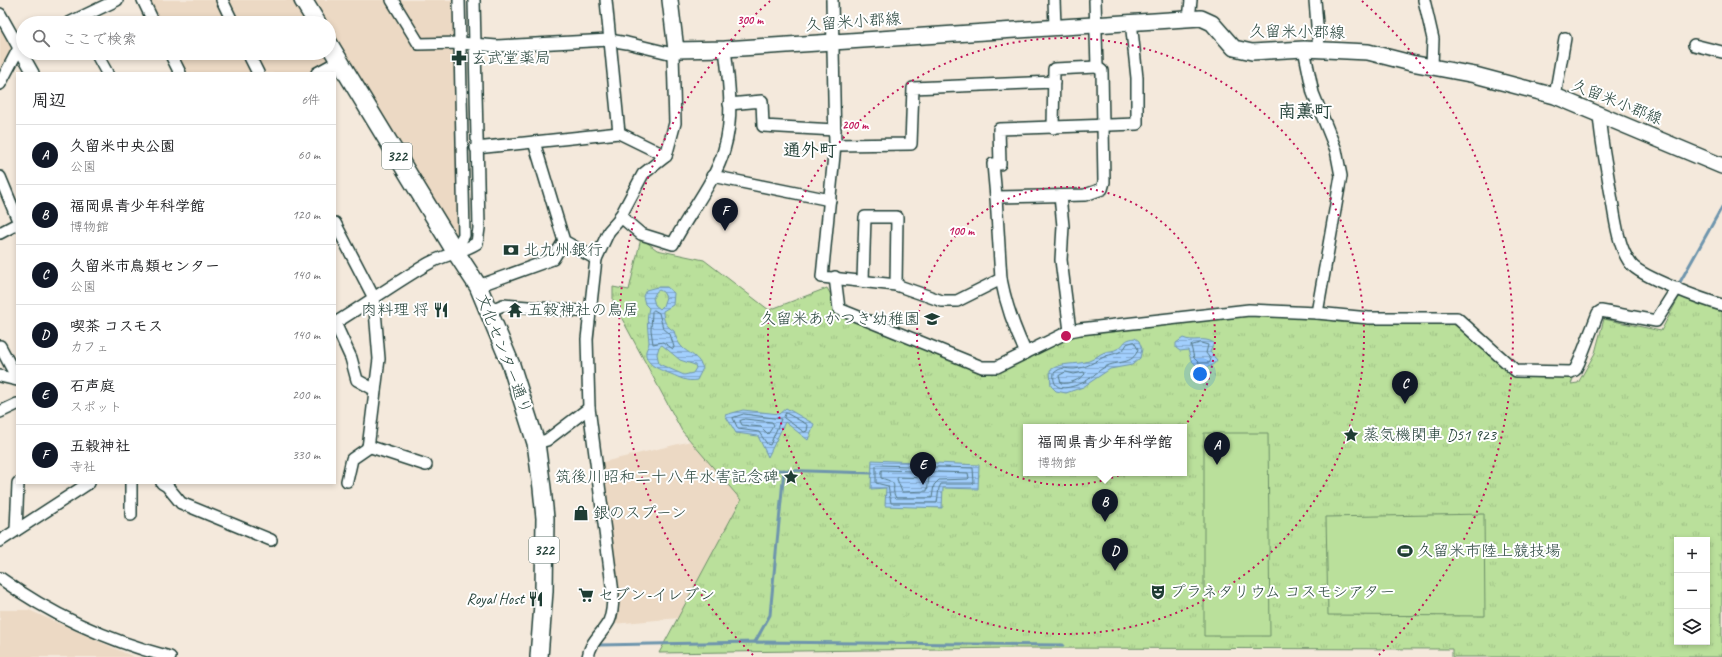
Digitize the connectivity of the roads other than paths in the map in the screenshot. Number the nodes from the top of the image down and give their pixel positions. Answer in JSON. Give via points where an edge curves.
{"nodes":[{"id":1,"x":117,"y":0,"type":"edge"},
{"id":2,"x":142,"y":0,"type":"edge"},
{"id":3,"x":222,"y":0,"type":"edge"},
{"id":4,"x":303,"y":0,"type":"edge"},
{"id":5,"x":392,"y":0,"type":"edge"},
{"id":6,"x":459,"y":0,"type":"edge"},
{"id":7,"x":474,"y":0,"type":"edge"},
{"id":8,"x":606,"y":0,"type":"edge"},
{"id":9,"x":670,"y":0,"type":"edge"},
{"id":10,"x":832,"y":0,"type":"edge"},
{"id":11,"x":1054,"y":0,"type":"edge"},
{"id":12,"x":1095,"y":0,"type":"edge"},
{"id":13,"x":1191,"y":0,"type":"edge"},
{"id":14,"x":1315,"y":0,"type":"edge"},
{"id":15,"x":1425,"y":0,"type":"edge"},
{"id":16,"x":0,"y":14,"type":"edge"},
{"id":17,"x":87,"y":16,"type":"edge"},
{"id":18,"x":150,"y":16,"type":"edge"},
{"id":19,"x":230,"y":16,"type":"edge"},
{"id":20,"x":313,"y":16,"type":"edge"},
{"id":21,"x":1189,"y":19,"type":"junction"},
{"id":22,"x":1131,"y":21,"type":"junction"},
{"id":23,"x":1095,"y":24,"type":"junction"},
{"id":24,"x":1056,"y":26,"type":"junction"},
{"id":25,"x":1565,"y":38,"type":"dead end"},
{"id":26,"x":16,"y":39,"type":"edge"},
{"id":27,"x":609,"y":40,"type":"junction"},
{"id":28,"x":833,"y":41,"type":"junction"},
{"id":29,"x":460,"y":43,"type":"junction"},
{"id":30,"x":476,"y":44,"type":"junction"},
{"id":31,"x":1694,"y":44,"type":"dead end"},
{"id":32,"x":725,"y":49,"type":"junction"},
{"id":33,"x":1311,"y":50,"type":"junction"},
{"id":34,"x":675,"y":52,"type":"junction"},
{"id":35,"x":1722,"y":52,"type":"edge"},
{"id":36,"x":16,"y":56,"type":"edge"},
{"id":37,"x":336,"y":56,"type":"edge"},
{"id":38,"x":27,"y":60,"type":"edge"},
{"id":39,"x":100,"y":60,"type":"edge"},
{"id":40,"x":174,"y":60,"type":"edge"},
{"id":41,"x":252,"y":60,"type":"edge"},
{"id":42,"x":339,"y":61,"type":"junction"},
{"id":43,"x":1432,"y":66,"type":"junction"},
{"id":44,"x":1097,"y":67,"type":"junction"},
{"id":45,"x":33,"y":72,"type":"edge"},
{"id":46,"x":106,"y":72,"type":"edge"},
{"id":47,"x":180,"y":72,"type":"edge"},
{"id":48,"x":258,"y":72,"type":"edge"},
{"id":49,"x":319,"y":72,"type":"edge"},
{"id":50,"x":1054,"y":82,"type":"junction"},
{"id":51,"x":0,"y":84,"type":"edge"},
{"id":52,"x":1554,"y":96,"type":"junction"},
{"id":53,"x":729,"y":104,"type":"junction"},
{"id":54,"x":1599,"y":114,"type":"junction"},
{"id":55,"x":1102,"y":126,"type":"junction"},
{"id":56,"x":1053,"y":128,"type":"junction"},
{"id":57,"x":835,"y":130,"type":"junction"},
{"id":58,"x":619,"y":133,"type":"junction"},
{"id":59,"x":534,"y":142,"type":"junction"},
{"id":60,"x":835,"y":146,"type":"junction"},
{"id":61,"x":476,"y":148,"type":"junction"},
{"id":62,"x":666,"y":156,"type":"junction"},
{"id":63,"x":1722,"y":166,"type":"edge"},
{"id":64,"x":712,"y":176,"type":"junction"},
{"id":65,"x":0,"y":177,"type":"edge"},
{"id":66,"x":1060,"y":196,"type":"junction"},
{"id":67,"x":996,"y":197,"type":"junction"},
{"id":68,"x":830,"y":200,"type":"junction"},
{"id":69,"x":16,"y":216,"type":"edge"},
{"id":70,"x":620,"y":216,"type":"junction"},
{"id":71,"x":16,"y":225,"type":"edge"},
{"id":72,"x":336,"y":225,"type":"edge"},
{"id":73,"x":0,"y":233,"type":"edge"},
{"id":74,"x":564,"y":241,"type":"junction"},
{"id":75,"x":455,"y":251,"type":"junction"},
{"id":76,"x":596,"y":259,"type":"junction"},
{"id":77,"x":835,"y":277,"type":"junction"},
{"id":78,"x":1000,"y":279,"type":"junction"},
{"id":79,"x":863,"y":281,"type":"junction"},
{"id":80,"x":896,"y":285,"type":"junction"},
{"id":81,"x":478,"y":286,"type":"junction"},
{"id":82,"x":1677,"y":288,"type":"junction"},
{"id":83,"x":374,"y":298,"type":"junction"},
{"id":84,"x":1722,"y":305,"type":"edge"},
{"id":85,"x":489,"y":311,"type":"junction"},
{"id":86,"x":590,"y":312,"type":"junction"},
{"id":87,"x":1316,"y":313,"type":"junction"},
{"id":88,"x":336,"y":322,"type":"edge"},
{"id":89,"x":336,"y":325,"type":"edge"},
{"id":90,"x":1070,"y":331,"type":"junction"},
{"id":91,"x":0,"y":346,"type":"edge"},
{"id":92,"x":1026,"y":353,"type":"junction"},
{"id":93,"x":0,"y":376,"type":"edge"},
{"id":94,"x":16,"y":377,"type":"edge"},
{"id":95,"x":16,"y":379,"type":"edge"},
{"id":96,"x":375,"y":390,"type":"junction"},
{"id":97,"x":16,"y":404,"type":"edge"},
{"id":98,"x":589,"y":408,"type":"junction"},
{"id":99,"x":0,"y":412,"type":"edge"},
{"id":100,"x":536,"y":443,"type":"junction"},
{"id":101,"x":368,"y":446,"type":"junction"},
{"id":102,"x":426,"y":465,"type":"dead end"},
{"id":103,"x":347,"y":481,"type":"dead end"},
{"id":104,"x":18,"y":484,"type":"edge"},
{"id":105,"x":87,"y":484,"type":"edge"},
{"id":106,"x":131,"y":484,"type":"edge"},
{"id":107,"x":164,"y":484,"type":"edge"},
{"id":108,"x":131,"y":515,"type":"dead end"},
{"id":109,"x":16,"y":530,"type":"junction"},
{"id":110,"x":271,"y":540,"type":"dead end"},
{"id":111,"x":0,"y":541,"type":"edge"},
{"id":112,"x":0,"y":578,"type":"edge"},
{"id":113,"x":170,"y":657,"type":"edge"},
{"id":114,"x":539,"y":657,"type":"edge"},
{"id":115,"x":588,"y":657,"type":"edge"}],
"edges":[{"from":1,"to":17,"type":"street"},
{"from":2,"to":18,"type":"street"},
{"from":3,"to":19,"type":"street"},
{"from":4,"to":20,"type":"highway"},
{"from":5,"to":29,"type":"street","via":[[419,44]]},
{"from":6,"to":29,"type":"street"},
{"from":7,"to":30,"type":"street"},
{"from":8,"to":27,"type":"street"},
{"from":9,"to":34,"type":"main road"},
{"from":10,"to":28,"type":"street"},
{"from":11,"to":24,"type":"street"},
{"from":12,"to":23,"type":"street"},
{"from":13,"to":21,"type":"street"},
{"from":14,"to":33,"type":"street"},
{"from":15,"to":43,"type":"street","via":[[1433,39]]},
{"from":16,"to":26,"type":"street"},
{"from":21,"to":22,"type":"main road","name":"久留米小郡線"},
{"from":21,"to":33,"type":"main road","name":"久留米小郡線","via":[[1201,18],[1212,23],[1234,48],[1252,52]]},
{"from":22,"to":23,"type":"main road","name":"久留米小郡線"},
{"from":22,"to":55,"type":"street","via":[[1137,78],[1137,124]]},
{"from":23,"to":24,"type":"main road","name":"久留米小郡線"},
{"from":23,"to":44,"type":"street"},
{"from":24,"to":28,"type":"main road","name":"久留米小郡線"},
{"from":25,"to":52,"type":"street"},
{"from":27,"to":30,"type":"street","via":[[534,45]]},
{"from":27,"to":34,"type":"street"},
{"from":27,"to":58,"type":"street"},
{"from":28,"to":32,"type":"main road","name":"久留米小郡線"},
{"from":28,"to":57,"type":"street"},
{"from":29,"to":30,"type":"street"},
{"from":29,"to":75,"type":"street","via":[[464,235]]},
{"from":30,"to":61,"type":"street"},
{"from":31,"to":35,"type":"street"},
{"from":32,"to":34,"type":"main road","name":"久留米小郡線"},
{"from":32,"to":53,"type":"street"},
{"from":33,"to":43,"type":"main road","name":"久留米小郡線","via":[[1368,52]]},
{"from":33,"to":87,"type":"street","via":[[1311,88],[1336,150],[1341,176]]},
{"from":34,"to":62,"type":"street","via":[[675,123]]},
{"from":36,"to":51,"type":"street"},
{"from":37,"to":42,"type":"highway","name":"文化センター通り","number":"322"},
{"from":38,"to":45,"type":"street"},
{"from":39,"to":46,"type":"street"},
{"from":40,"to":47,"type":"street"},
{"from":41,"to":48,"type":"street"},
{"from":42,"to":49,"type":"street"},
{"from":42,"to":75,"type":"highway","name":"文化センター通り","number":"322"},
{"from":43,"to":52,"type":"main road","name":"久留米小郡線"},
{"from":44,"to":50,"type":"street","via":[[1054,69]]},
{"from":44,"to":55,"type":"street","via":[[1102,71]]},
{"from":50,"to":56,"type":"street"},
{"from":50,"to":60,"type":"street","via":[[913,88],[911,144]]},
{"from":52,"to":54,"type":"main road","name":"久留米小郡線"},
{"from":53,"to":57,"type":"street","via":[[762,101],[763,126]]},
{"from":53,"to":64,"type":"street","via":[[730,118],[724,150]]},
{"from":54,"to":63,"type":"main road","name":"久留米小郡線"},
{"from":54,"to":82,"type":"street","via":[[1601,143],[1622,248],[1631,265],[1648,276]]},
{"from":55,"to":56,"type":"street"},
{"from":55,"to":66,"type":"street","via":[[1102,189],[1085,196]]},
{"from":56,"to":67,"type":"street","via":[[1000,129],[1000,164],[993,164]]},
{"from":57,"to":60,"type":"street"},
{"from":58,"to":59,"type":"street"},
{"from":58,"to":62,"type":"street"},
{"from":59,"to":61,"type":"street"},
{"from":59,"to":74,"type":"street"},
{"from":60,"to":68,"type":"street"},
{"from":61,"to":75,"type":"street","via":[[479,228],[477,243]]},
{"from":62,"to":70,"type":"street","via":[[643,174]]},
{"from":64,"to":68,"type":"street"},
{"from":64,"to":70,"type":"street","via":[[673,244],[641,234]]},
{"from":65,"to":69,"type":"street"},
{"from":66,"to":67,"type":"street"},
{"from":66,"to":90,"type":"street","via":[[1063,226],[1061,260]]},
{"from":67,"to":78,"type":"street"},
{"from":68,"to":77,"type":"street","via":[[822,277]]},
{"from":70,"to":76,"type":"street"},
{"from":71,"to":73,"type":"street"},
{"from":72,"to":83,"type":"street"},
{"from":74,"to":76,"type":"street"},
{"from":74,"to":81,"type":"street","via":[[553,259]]},
{"from":75,"to":81,"type":"highway","name":"文化センター通り","number":"322"},
{"from":75,"to":83,"type":"street","via":[[427,264]]},
{"from":76,"to":86,"type":"street"},
{"from":77,"to":79,"type":"street"},
{"from":77,"to":92,"type":"street","via":[[839,309],[982,367],[997,367]]},
{"from":78,"to":80,"type":"street","via":[[957,301],[942,301]]},
{"from":78,"to":92,"type":"street","via":[[1014,328]]},
{"from":79,"to":80,"type":"street"},
{"from":79,"to":80,"type":"street","via":[[865,217],[897,217]]},
{"from":81,"to":85,"type":"highway","name":"文化センター通り","number":"322"},
{"from":82,"to":84,"type":"street"},
{"from":82,"to":87,"type":"street","via":[[1656,321],[1601,311],[1598,313],[1579,362],[1572,372],[1516,371],[1457,318],[1369,318]]},
{"from":83,"to":88,"type":"street"},
{"from":83,"to":96,"type":"street","via":[[379,359]]},
{"from":85,"to":86,"type":"street","via":[[504,305]]},
{"from":85,"to":100,"type":"highway","name":"文化センター通り","number":"322","via":[[511,365]]},
{"from":86,"to":98,"type":"street","via":[[587,339]]},
{"from":87,"to":90,"type":"street","via":[[1249,310]]},
{"from":89,"to":96,"type":"street","via":[[351,358],[357,380]]},
{"from":90,"to":92,"type":"street"},
{"from":91,"to":94,"type":"street"},
{"from":93,"to":95,"type":"street"},
{"from":96,"to":101,"type":"street"},
{"from":97,"to":99,"type":"street"},
{"from":98,"to":100,"type":"street","via":[[547,440]]},
{"from":98,"to":115,"type":"street","via":[[613,593],[609,621],[594,641]]},
{"from":100,"to":114,"type":"highway","name":"文化センター通り","number":"322","via":[[545,518],[544,591]]},
{"from":101,"to":102,"type":"street"},
{"from":101,"to":103,"type":"street","via":[[352,459]]},
{"from":104,"to":109,"type":"street"},
{"from":105,"to":109,"type":"street"},
{"from":106,"to":108,"type":"street"},
{"from":107,"to":110,"type":"street","via":[[181,503]]},
{"from":109,"to":111,"type":"street"},
{"from":112,"to":113,"type":"street","via":[[24,596],[74,622],[135,648]]}]}
